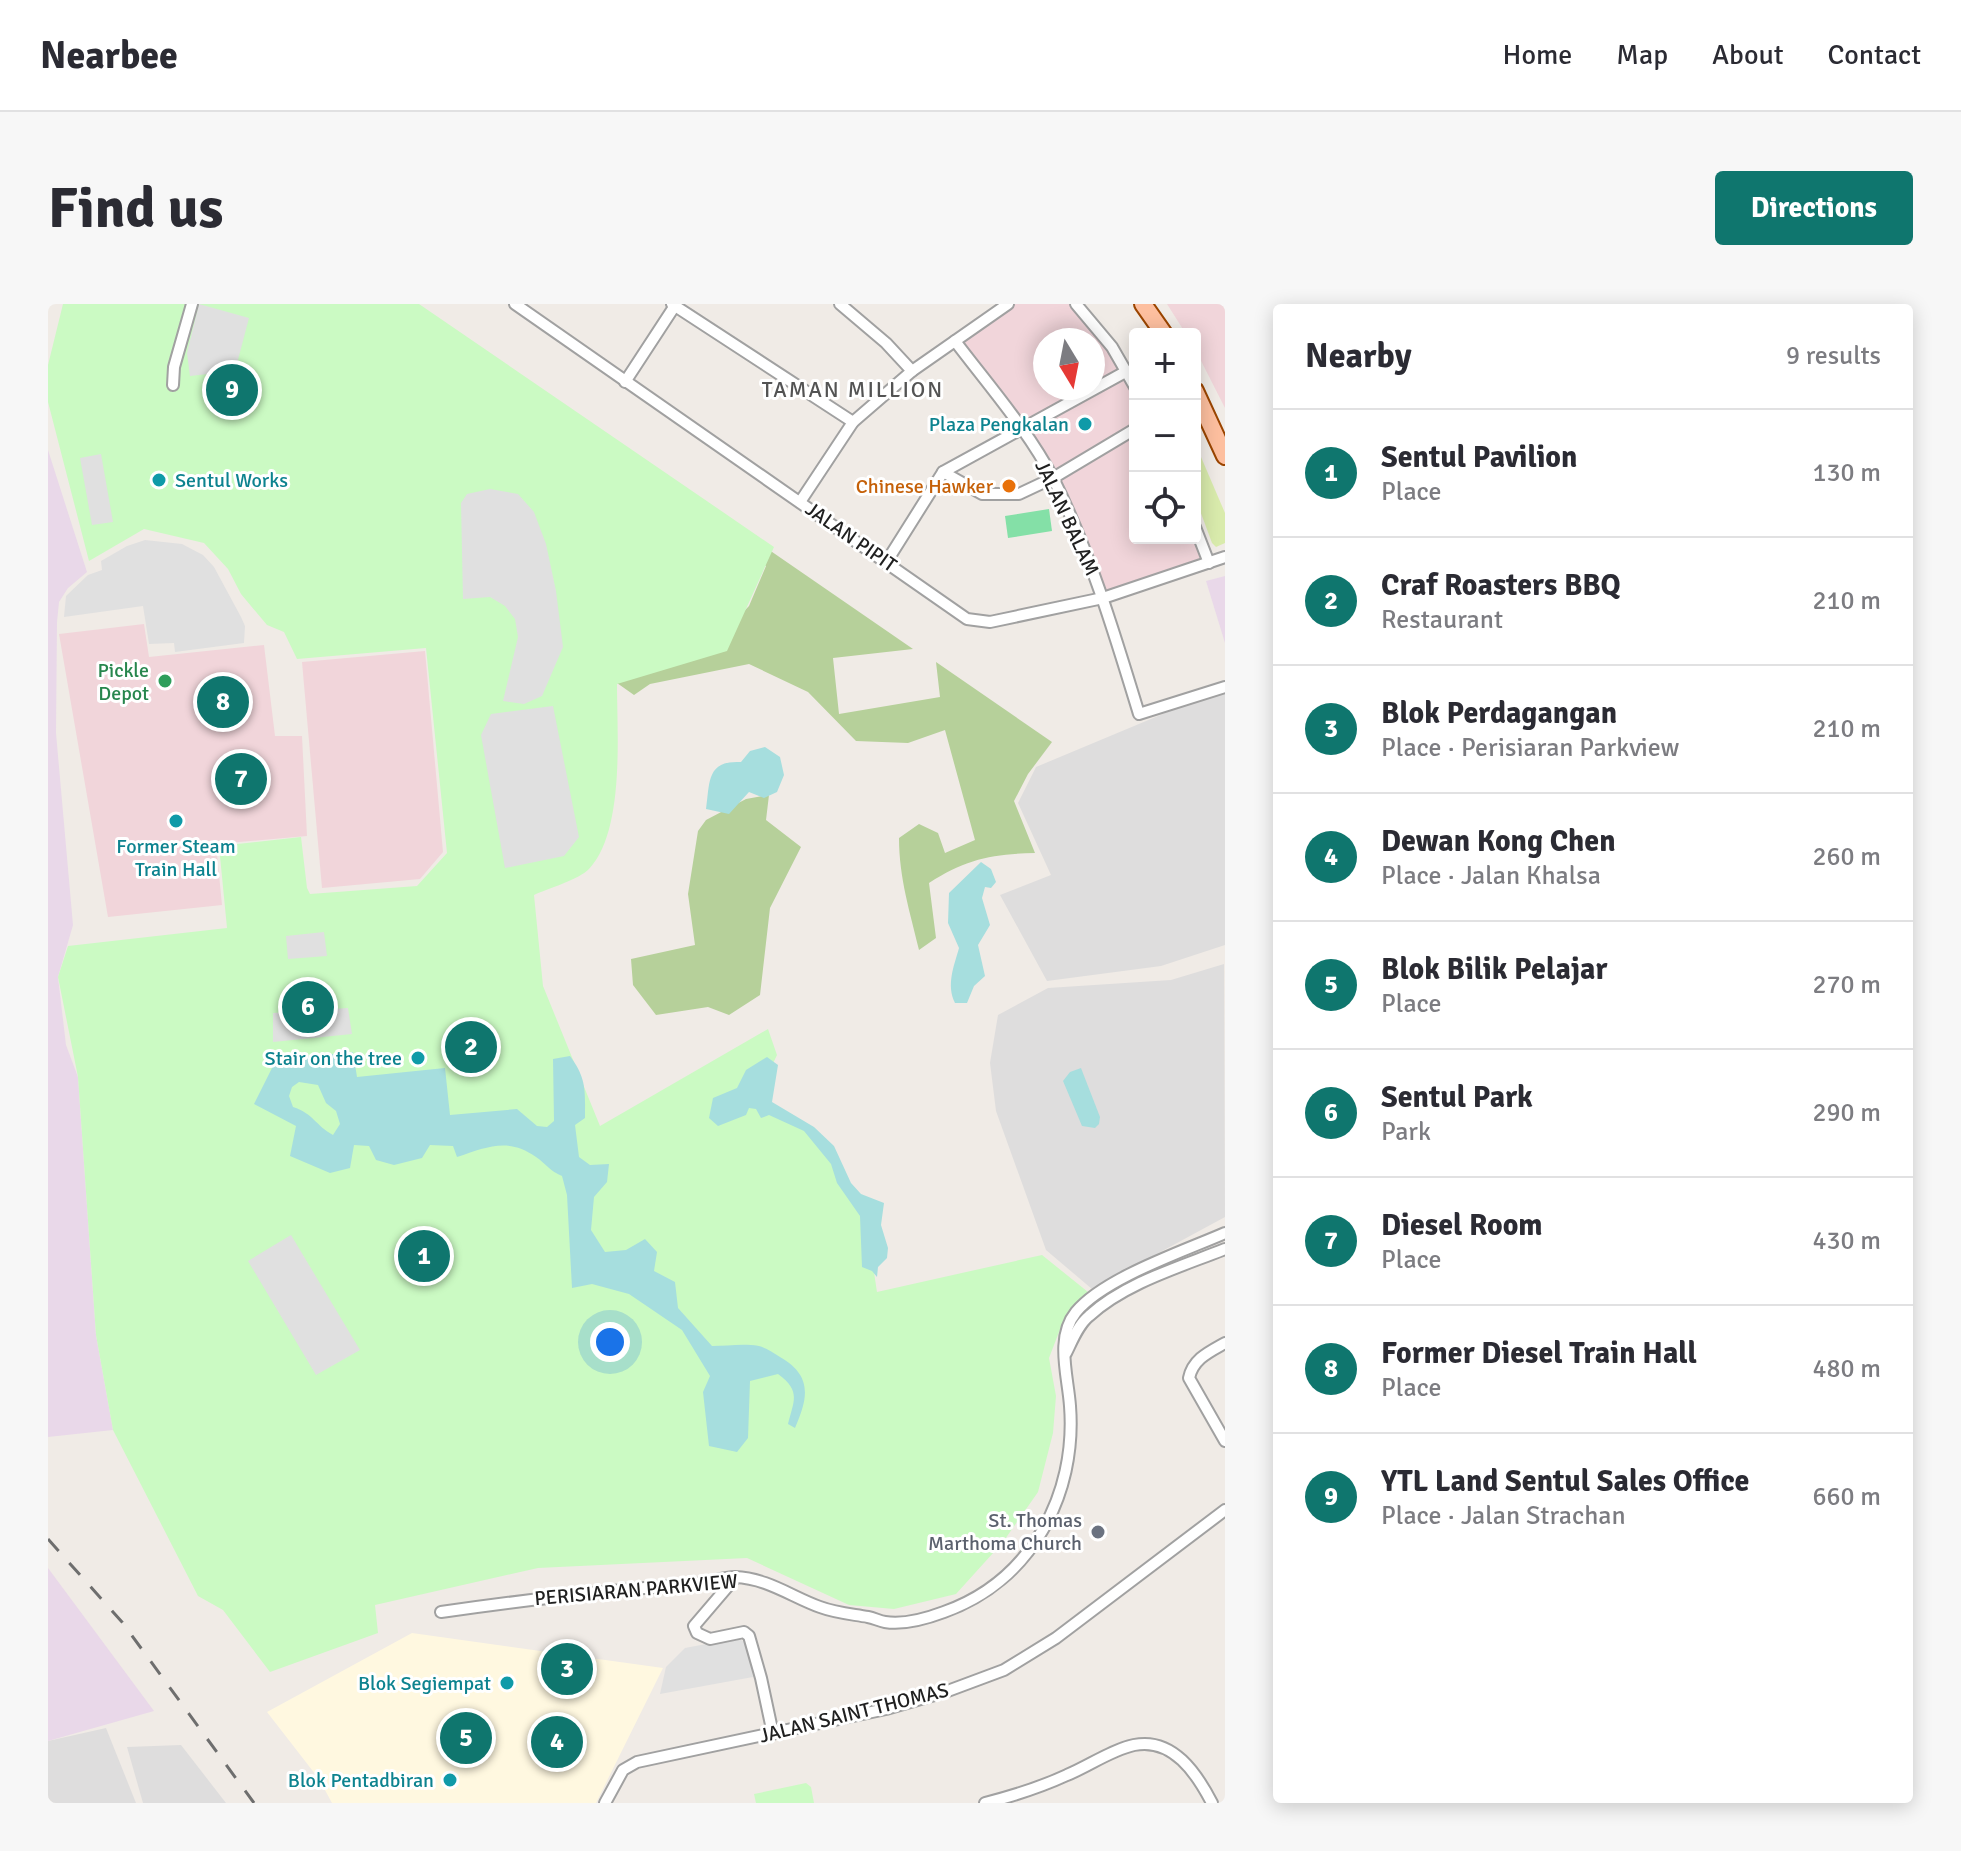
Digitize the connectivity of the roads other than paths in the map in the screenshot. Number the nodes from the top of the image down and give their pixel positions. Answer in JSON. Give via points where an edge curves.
{"nodes":[{"id":1,"x":192,"y":304,"type":"edge"},
{"id":2,"x":516,"y":304,"type":"edge"},
{"id":3,"x":840,"y":304,"type":"edge"},
{"id":4,"x":1008,"y":304,"type":"edge"},
{"id":5,"x":1076,"y":304,"type":"edge"},
{"id":6,"x":1143,"y":304,"type":"edge"},
{"id":7,"x":674,"y":305,"type":"edge"},
{"id":8,"x":994,"y":308,"type":"edge"},
{"id":9,"x":1160,"y":328,"type":"edge"},
{"id":10,"x":955,"y":341,"type":"junction"},
{"id":11,"x":912,"y":371,"type":"junction"},
{"id":12,"x":1127,"y":371,"type":"junction"},
{"id":13,"x":1129,"y":375,"type":"edge"},
{"id":14,"x":625,"y":382,"type":"junction"},
{"id":15,"x":173,"y":385,"type":"dead end"},
{"id":16,"x":1199,"y":400,"type":"edge"},
{"id":17,"x":853,"y":422,"type":"junction"},
{"id":18,"x":1022,"y":429,"type":"junction"},
{"id":19,"x":1129,"y":433,"type":"edge"},
{"id":20,"x":1225,"y":456,"type":"edge"},
{"id":21,"x":943,"y":472,"type":"junction"},
{"id":22,"x":1053,"y":478,"type":"junction"},
{"id":23,"x":800,"y":502,"type":"junction"},
{"id":24,"x":1201,"y":542,"type":"edge"},
{"id":25,"x":1225,"y":557,"type":"edge"},
{"id":26,"x":887,"y":561,"type":"junction"},
{"id":27,"x":1209,"y":563,"type":"junction"},
{"id":28,"x":1103,"y":598,"type":"junction"},
{"id":29,"x":1225,"y":687,"type":"edge"},
{"id":30,"x":1225,"y":1233,"type":"edge"},
{"id":31,"x":1225,"y":1249,"type":"edge"},
{"id":32,"x":1081,"y":1315,"type":"junction"},
{"id":33,"x":1225,"y":1343,"type":"edge"},
{"id":34,"x":1225,"y":1441,"type":"edge"},
{"id":35,"x":1225,"y":1510,"type":"edge"},
{"id":36,"x":735,"y":1577,"type":"junction"},
{"id":37,"x":441,"y":1612,"type":"dead end"},
{"id":38,"x":773,"y":1734,"type":"junction"},
{"id":39,"x":605,"y":1803,"type":"edge"},
{"id":40,"x":985,"y":1803,"type":"edge"},
{"id":41,"x":1212,"y":1803,"type":"edge"}],
"edges":[{"from":1,"to":15,"type":"street"},
{"from":2,"to":14,"type":"street","name":"JALAN PIPIT"},
{"from":3,"to":11,"type":"street"},
{"from":4,"to":8,"type":"street"},
{"from":5,"to":12,"type":"street"},
{"from":6,"to":9,"type":"main road"},
{"from":7,"to":14,"type":"street"},
{"from":7,"to":17,"type":"street"},
{"from":8,"to":10,"type":"street"},
{"from":10,"to":11,"type":"street"},
{"from":10,"to":18,"type":"street","name":"JALAN BALAM"},
{"from":11,"to":17,"type":"street"},
{"from":12,"to":13,"type":"street"},
{"from":12,"to":18,"type":"street"},
{"from":14,"to":23,"type":"street","name":"JALAN PIPIT"},
{"from":16,"to":20,"type":"main road"},
{"from":17,"to":23,"type":"street"},
{"from":18,"to":21,"type":"street"},
{"from":18,"to":22,"type":"street","name":"JALAN BALAM"},
{"from":19,"to":22,"type":"street"},
{"from":21,"to":22,"type":"street","via":[[982,494],[1019,494]]},
{"from":21,"to":26,"type":"street"},
{"from":22,"to":28,"type":"street","name":"JALAN BALAM"},
{"from":23,"to":26,"type":"street","name":"JALAN PIPIT"},
{"from":24,"to":27,"type":"street"},
{"from":25,"to":27,"type":"street","name":"JALAN PIPIT"},
{"from":26,"to":28,"type":"street","name":"JALAN PIPIT","via":[[977,622]]},
{"from":27,"to":28,"type":"street","name":"JALAN PIPIT"},
{"from":28,"to":29,"type":"street","name":"JALAN BALAM","via":[[1139,714]]},
{"from":30,"to":32,"type":"street","via":[[1122,1280],[1096,1295]]},
{"from":31,"to":32,"type":"street","via":[[1128,1289]]},
{"from":32,"to":36,"type":"street","name":"PERISIARAN PARKVIEW","via":[[1066,1330],[1071,1443],[1054,1512],[1020,1562],[978,1596],[934,1616],[887,1623],[844,1615],[769,1584]]},
{"from":33,"to":34,"type":"street","via":[[1191,1367],[1189,1378]]},
{"from":35,"to":38,"type":"street","name":"JALAN SAINT THOMAS","via":[[1056,1638],[1004,1670],[886,1709]]},
{"from":36,"to":37,"type":"street","name":"PERISIARAN PARKVIEW"},
{"from":36,"to":38,"type":"street","via":[[694,1626],[710,1639],[744,1632],[749,1636]]},
{"from":38,"to":39,"type":"street","name":"JALAN SAINT THOMAS","via":[[637,1762],[623,1770]]},
{"from":40,"to":41,"type":"street","via":[[1065,1776],[1131,1745],[1146,1744],[1185,1761]]}]}
